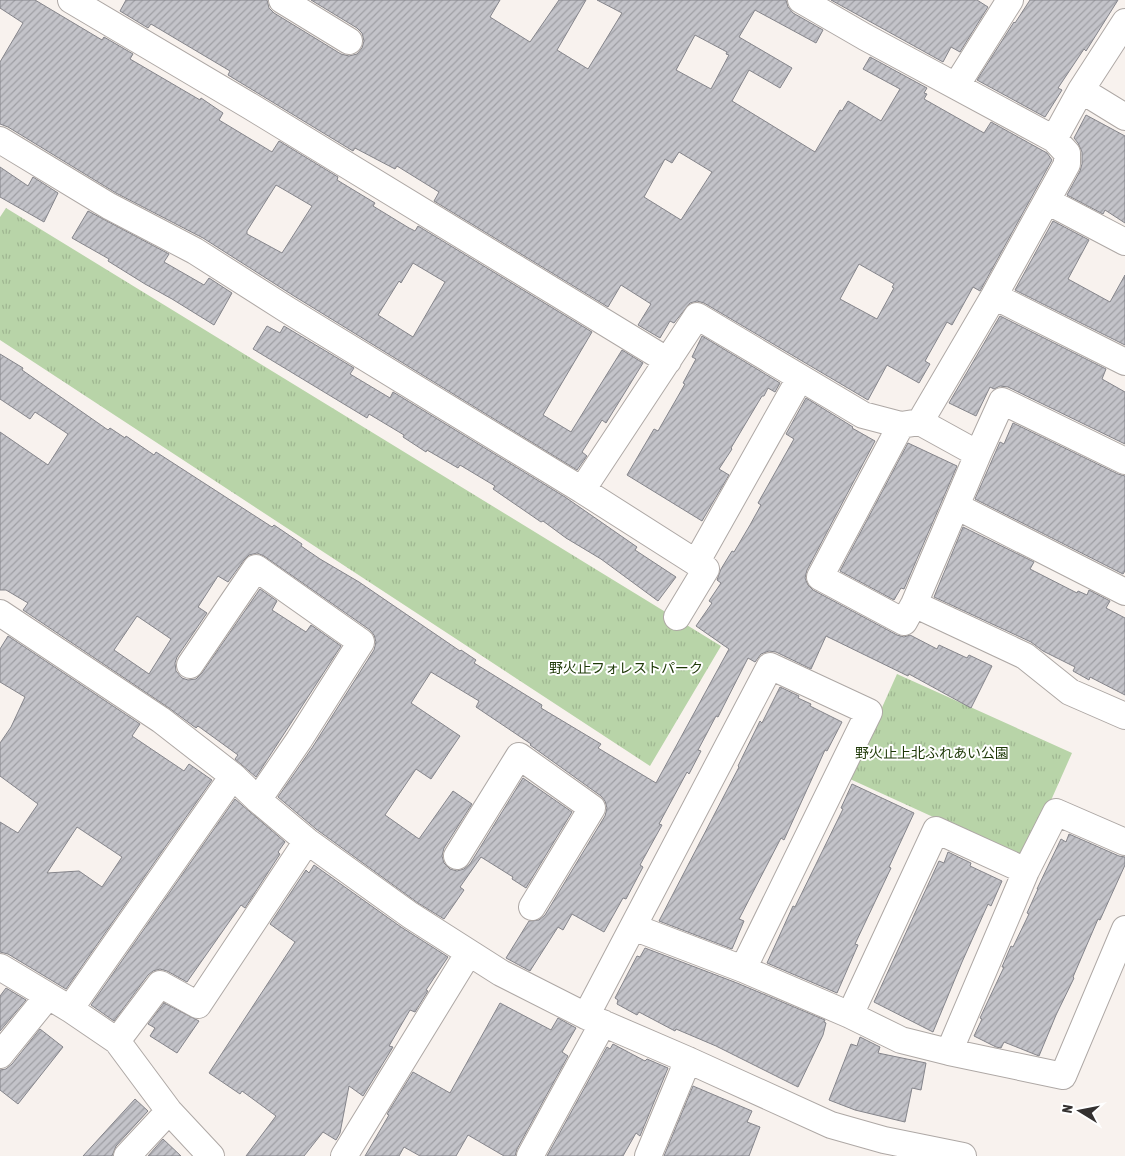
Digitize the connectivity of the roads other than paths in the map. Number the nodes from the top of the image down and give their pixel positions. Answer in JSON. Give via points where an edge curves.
{"nodes":[{"id":1,"x":71,"y":0,"type":"edge"},
{"id":2,"x":282,"y":0,"type":"edge"},
{"id":3,"x":801,"y":0,"type":"edge"},
{"id":4,"x":1010,"y":0,"type":"edge"},
{"id":5,"x":1125,"y":22,"type":"edge"},
{"id":6,"x":349,"y":40,"type":"dead end"},
{"id":7,"x":956,"y":86,"type":"junction"},
{"id":8,"x":1081,"y":90,"type":"junction"},
{"id":9,"x":1125,"y":117,"type":"edge"},
{"id":10,"x":1054,"y":139,"type":"junction"},
{"id":11,"x":0,"y":140,"type":"edge"},
{"id":12,"x":1047,"y":201,"type":"junction"},
{"id":13,"x":1125,"y":242,"type":"edge"},
{"id":14,"x":994,"y":296,"type":"junction"},
{"id":15,"x":668,"y":361,"type":"junction"},
{"id":16,"x":1125,"y":362,"type":"edge"},
{"id":17,"x":800,"y":378,"type":"junction"},
{"id":18,"x":911,"y":423,"type":"junction"},
{"id":19,"x":978,"y":454,"type":"junction"},
{"id":20,"x":1125,"y":461,"type":"edge"},
{"id":21,"x":582,"y":490,"type":"junction"},
{"id":22,"x":956,"y":506,"type":"junction"},
{"id":23,"x":696,"y":563,"type":"junction"},
{"id":24,"x":1125,"y":592,"type":"edge"},
{"id":25,"x":914,"y":604,"type":"junction"},
{"id":26,"x":0,"y":613,"type":"edge"},
{"id":27,"x":677,"y":617,"type":"dead end"},
{"id":28,"x":190,"y":665,"type":"dead end"},
{"id":29,"x":1125,"y":716,"type":"edge"},
{"id":30,"x":233,"y":776,"type":"junction"},
{"id":31,"x":258,"y":800,"type":"junction"},
{"id":32,"x":307,"y":841,"type":"junction"},
{"id":33,"x":1125,"y":842,"type":"edge"},
{"id":34,"x":457,"y":856,"type":"dead end"},
{"id":35,"x":1026,"y":871,"type":"junction"},
{"id":36,"x":532,"y":907,"type":"dead end"},
{"id":37,"x":633,"y":928,"type":"junction"},
{"id":38,"x":1125,"y":929,"type":"edge"},
{"id":39,"x":468,"y":954,"type":"junction"},
{"id":40,"x":0,"y":967,"type":"edge"},
{"id":41,"x":742,"y":969,"type":"junction"},
{"id":42,"x":59,"y":1002,"type":"junction"},
{"id":43,"x":850,"y":1015,"type":"junction"},
{"id":44,"x":595,"y":1020,"type":"junction"},
{"id":45,"x":117,"y":1041,"type":"junction"},
{"id":46,"x":949,"y":1052,"type":"junction"},
{"id":47,"x":0,"y":1055,"type":"edge"},
{"id":48,"x":688,"y":1060,"type":"junction"},
{"id":49,"x":169,"y":1111,"type":"junction"},
{"id":50,"x":881,"y":1148,"type":"edge"},
{"id":51,"x":127,"y":1156,"type":"edge"},
{"id":52,"x":210,"y":1156,"type":"edge"},
{"id":53,"x":344,"y":1156,"type":"edge"},
{"id":54,"x":530,"y":1156,"type":"edge"},
{"id":55,"x":648,"y":1156,"type":"edge"},
{"id":56,"x":963,"y":1156,"type":"edge"}],
"edges":[{"from":1,"to":15,"type":"street"},
{"from":2,"to":6,"type":"street"},
{"from":3,"to":7,"type":"street"},
{"from":4,"to":7,"type":"street"},
{"from":5,"to":8,"type":"street"},
{"from":7,"to":10,"type":"street"},
{"from":8,"to":9,"type":"street"},
{"from":8,"to":10,"type":"street"},
{"from":10,"to":12,"type":"street","via":[[1067,153],[1067,164]]},
{"from":11,"to":21,"type":"street","via":[[109,206],[195,251]]},
{"from":12,"to":13,"type":"street"},
{"from":12,"to":14,"type":"street"},
{"from":14,"to":16,"type":"street"},
{"from":14,"to":18,"type":"street"},
{"from":15,"to":17,"type":"street","via":[[697,316]]},
{"from":15,"to":21,"type":"street"},
{"from":17,"to":18,"type":"street","via":[[863,414]]},
{"from":17,"to":23,"type":"street"},
{"from":18,"to":19,"type":"street"},
{"from":18,"to":25,"type":"street","via":[[820,577],[904,622]]},
{"from":19,"to":20,"type":"street","via":[[1002,401]]},
{"from":19,"to":22,"type":"street"},
{"from":21,"to":23,"type":"street"},
{"from":22,"to":24,"type":"street"},
{"from":22,"to":25,"type":"street"},
{"from":23,"to":27,"type":"street","via":[[706,570]]},
{"from":25,"to":29,"type":"street","via":[[1026,656],[1070,692]]},
{"from":26,"to":30,"type":"street","via":[[161,720]]},
{"from":28,"to":31,"type":"street","via":[[256,568],[361,642]]},
{"from":30,"to":31,"type":"street"},
{"from":30,"to":42,"type":"street"},
{"from":31,"to":32,"type":"street"},
{"from":32,"to":39,"type":"street"},
{"from":32,"to":45,"type":"street","via":[[198,1005],[160,984]]},
{"from":33,"to":35,"type":"street","via":[[1056,812]]},
{"from":34,"to":36,"type":"street","via":[[519,756],[592,808]]},
{"from":35,"to":43,"type":"street","via":[[936,830]]},
{"from":35,"to":46,"type":"street"},
{"from":37,"to":41,"type":"street"},
{"from":37,"to":41,"type":"street","via":[[770,666],[869,712]]},
{"from":37,"to":44,"type":"street"},
{"from":38,"to":46,"type":"street","via":[[1063,1076]]},
{"from":39,"to":44,"type":"street"},
{"from":39,"to":53,"type":"street"},
{"from":40,"to":42,"type":"street"},
{"from":41,"to":43,"type":"street"},
{"from":42,"to":45,"type":"street"},
{"from":42,"to":47,"type":"street"},
{"from":43,"to":46,"type":"street","via":[[901,1040]]},
{"from":44,"to":48,"type":"street"},
{"from":44,"to":54,"type":"street"},
{"from":45,"to":49,"type":"street"},
{"from":48,"to":50,"type":"street"},
{"from":48,"to":55,"type":"street"},
{"from":49,"to":51,"type":"street"},
{"from":49,"to":52,"type":"street"},
{"from":50,"to":56,"type":"street"}]}
